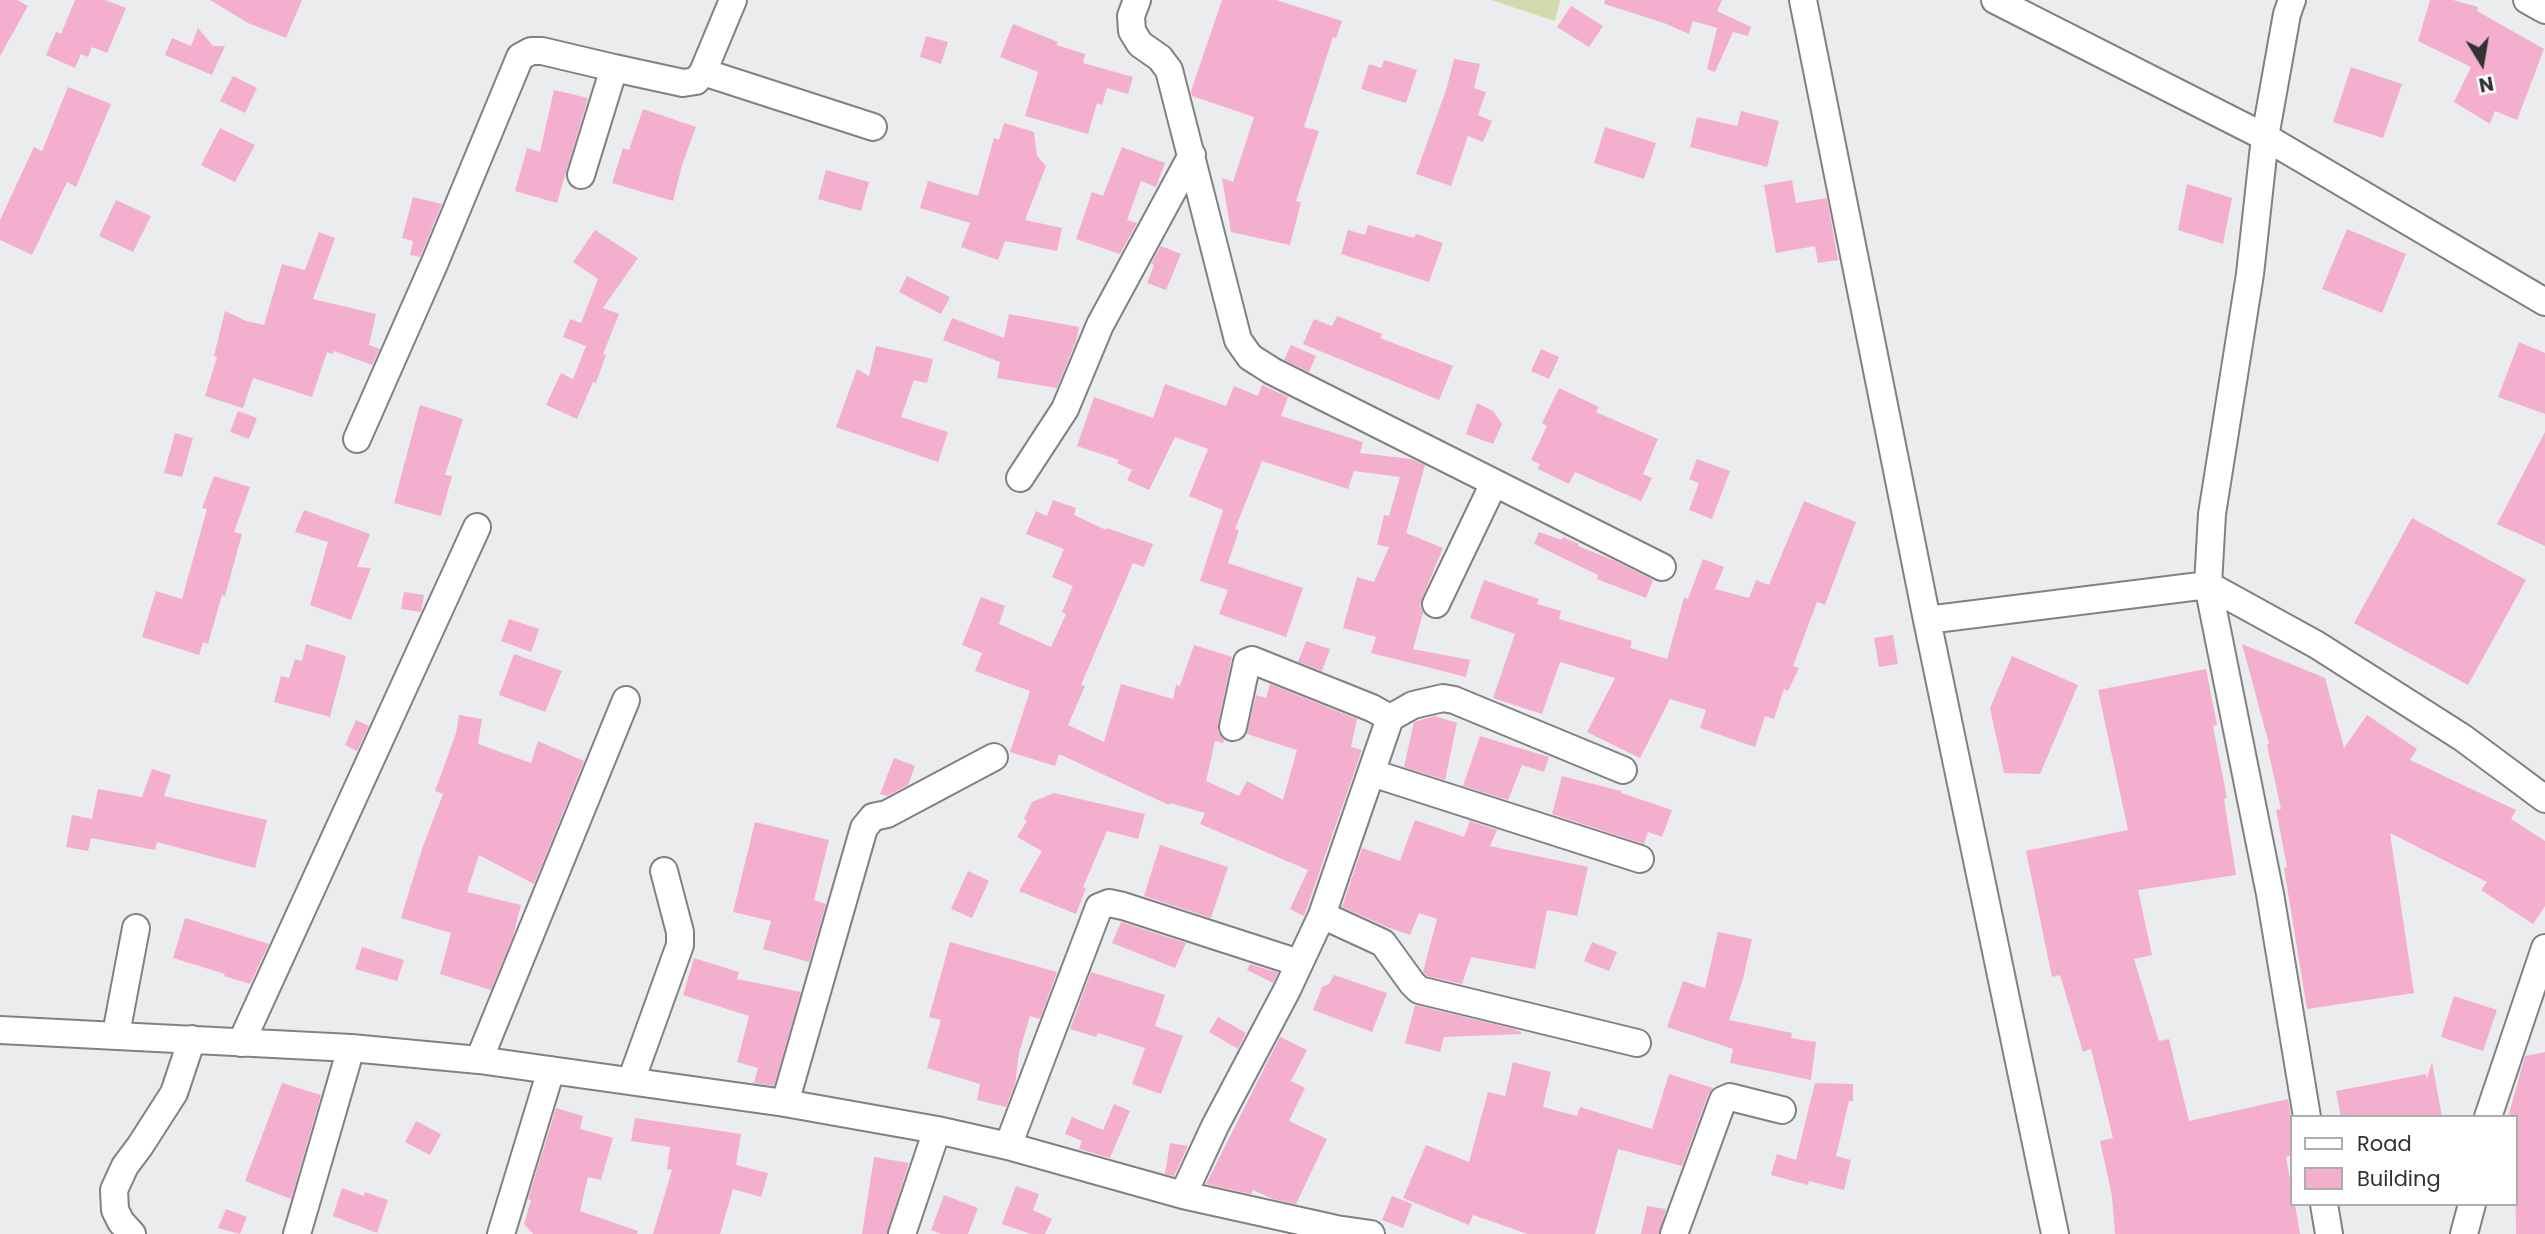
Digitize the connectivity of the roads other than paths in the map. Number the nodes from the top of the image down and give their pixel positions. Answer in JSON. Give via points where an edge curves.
{"nodes":[{"id":1,"x":733,"y":0,"type":"edge"},
{"id":2,"x":1137,"y":0,"type":"edge"},
{"id":3,"x":1803,"y":0,"type":"edge"},
{"id":4,"x":1995,"y":0,"type":"edge"},
{"id":5,"x":2292,"y":0,"type":"edge"},
{"id":6,"x":2527,"y":0,"type":"edge"},
{"id":7,"x":2039,"y":10,"type":"edge"},
{"id":8,"x":2545,"y":10,"type":"edge"},
{"id":9,"x":614,"y":68,"type":"junction"},
{"id":10,"x":703,"y":72,"type":"junction"},
{"id":11,"x":873,"y":127,"type":"dead end"},
{"id":12,"x":2265,"y":137,"type":"junction"},
{"id":13,"x":1192,"y":155,"type":"junction"},
{"id":14,"x":581,"y":175,"type":"dead end"},
{"id":15,"x":2545,"y":302,"type":"edge"},
{"id":16,"x":357,"y":439,"type":"dead end"},
{"id":17,"x":1020,"y":478,"type":"dead end"},
{"id":18,"x":1494,"y":482,"type":"junction"},
{"id":19,"x":477,"y":527,"type":"dead end"},
{"id":20,"x":1662,"y":567,"type":"dead end"},
{"id":21,"x":2208,"y":585,"type":"junction"},
{"id":22,"x":1436,"y":604,"type":"dead end"},
{"id":23,"x":1927,"y":620,"type":"junction"},
{"id":24,"x":626,"y":700,"type":"dead end"},
{"id":25,"x":1390,"y":718,"type":"junction"},
{"id":26,"x":1233,"y":727,"type":"dead end"},
{"id":27,"x":994,"y":757,"type":"dead end"},
{"id":28,"x":1623,"y":770,"type":"dead end"},
{"id":29,"x":1372,"y":773,"type":"junction"},
{"id":30,"x":2545,"y":799,"type":"edge"},
{"id":31,"x":1640,"y":859,"type":"dead end"},
{"id":32,"x":664,"y":871,"type":"dead end"},
{"id":33,"x":1322,"y":915,"type":"junction"},
{"id":34,"x":136,"y":928,"type":"dead end"},
{"id":35,"x":2543,"y":959,"type":"edge"},
{"id":36,"x":1299,"y":963,"type":"junction"},
{"id":37,"x":0,"y":1030,"type":"edge"},
{"id":38,"x":116,"y":1034,"type":"junction"},
{"id":39,"x":192,"y":1039,"type":"junction"},
{"id":40,"x":242,"y":1043,"type":"junction"},
{"id":41,"x":1636,"y":1043,"type":"dead end"},
{"id":42,"x":351,"y":1048,"type":"junction"},
{"id":43,"x":479,"y":1060,"type":"junction"},
{"id":44,"x":551,"y":1070,"type":"junction"},
{"id":45,"x":631,"y":1081,"type":"junction"},
{"id":46,"x":785,"y":1103,"type":"junction"},
{"id":47,"x":1782,"y":1110,"type":"dead end"},
{"id":48,"x":2307,"y":1115,"type":"edge"},
{"id":49,"x":2489,"y":1115,"type":"edge"},
{"id":50,"x":937,"y":1130,"type":"junction"},
{"id":51,"x":1008,"y":1146,"type":"junction"},
{"id":52,"x":1183,"y":1195,"type":"junction"},
{"id":53,"x":2324,"y":1206,"type":"edge"},
{"id":54,"x":2471,"y":1206,"type":"edge"},
{"id":55,"x":132,"y":1234,"type":"edge"},
{"id":56,"x":297,"y":1234,"type":"edge"},
{"id":57,"x":501,"y":1234,"type":"edge"},
{"id":58,"x":902,"y":1234,"type":"edge"},
{"id":59,"x":1371,"y":1234,"type":"edge"},
{"id":60,"x":1674,"y":1234,"type":"edge"},
{"id":61,"x":2055,"y":1234,"type":"edge"},
{"id":62,"x":2329,"y":1234,"type":"edge"},
{"id":63,"x":2464,"y":1234,"type":"edge"}],
"edges":[{"from":1,"to":10,"type":"street"},
{"from":2,"to":13,"type":"street","via":[[1132,31],[1169,70]]},
{"from":3,"to":23,"type":"street"},
{"from":4,"to":7,"type":"street"},
{"from":5,"to":12,"type":"street"},
{"from":6,"to":8,"type":"street"},
{"from":7,"to":12,"type":"street"},
{"from":9,"to":10,"type":"street","via":[[684,83]]},
{"from":9,"to":14,"type":"street"},
{"from":9,"to":16,"type":"street","via":[[542,51],[520,57]]},
{"from":10,"to":11,"type":"street"},
{"from":12,"to":15,"type":"street"},
{"from":12,"to":21,"type":"street","via":[[2250,274],[2212,514]]},
{"from":13,"to":17,"type":"street","via":[[1100,325],[1065,409]]},
{"from":13,"to":18,"type":"street","via":[[1238,340],[1250,357]]},
{"from":18,"to":20,"type":"street"},
{"from":18,"to":22,"type":"street"},
{"from":19,"to":40,"type":"street"},
{"from":21,"to":23,"type":"street"},
{"from":21,"to":30,"type":"street","via":[[2328,652],[2463,738]]},
{"from":21,"to":48,"type":"street","via":[[2270,894]]},
{"from":23,"to":61,"type":"street"},
{"from":24,"to":43,"type":"street"},
{"from":25,"to":26,"type":"street","via":[[1252,660],[1247,662]]},
{"from":25,"to":28,"type":"street","via":[[1413,705],[1454,700]]},
{"from":25,"to":29,"type":"street"},
{"from":27,"to":46,"type":"street","via":[[887,814],[873,817],[864,828]]},
{"from":29,"to":31,"type":"street"},
{"from":29,"to":33,"type":"street"},
{"from":32,"to":45,"type":"street","via":[[680,945]]},
{"from":33,"to":36,"type":"street"},
{"from":33,"to":41,"type":"street","via":[[1383,943],[1419,990]]},
{"from":34,"to":38,"type":"street"},
{"from":35,"to":49,"type":"street"},
{"from":36,"to":51,"type":"street","via":[[1123,906],[1109,903],[1099,907]]},
{"from":36,"to":52,"type":"street"},
{"from":37,"to":38,"type":"street"},
{"from":38,"to":39,"type":"street"},
{"from":39,"to":40,"type":"street"},
{"from":39,"to":55,"type":"street","via":[[174,1093],[114,1190],[115,1210]]},
{"from":40,"to":42,"type":"street"},
{"from":42,"to":43,"type":"street"},
{"from":42,"to":56,"type":"street"},
{"from":43,"to":44,"type":"street"},
{"from":44,"to":45,"type":"street"},
{"from":44,"to":57,"type":"street"},
{"from":45,"to":46,"type":"street"},
{"from":46,"to":50,"type":"street"},
{"from":47,"to":60,"type":"street","via":[[1731,1097],[1723,1100]]},
{"from":50,"to":51,"type":"street"},
{"from":50,"to":58,"type":"street"},
{"from":51,"to":52,"type":"street"},
{"from":52,"to":59,"type":"street"},
{"from":53,"to":62,"type":"street"},
{"from":54,"to":63,"type":"street"}]}
